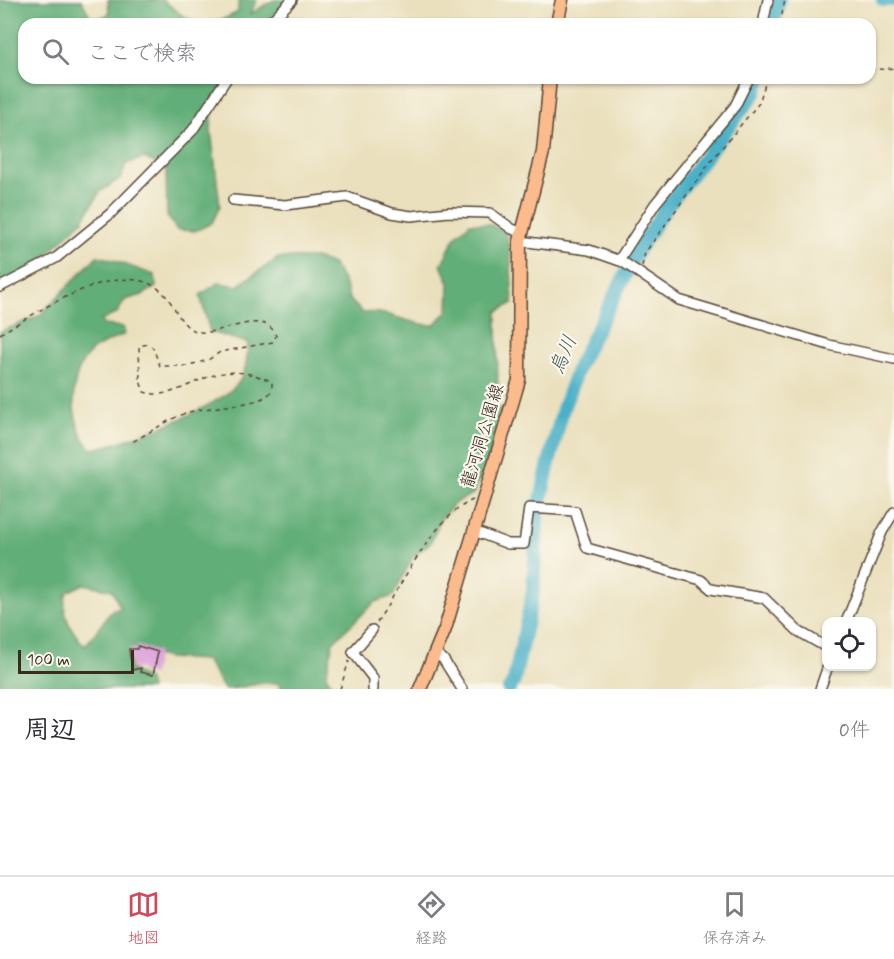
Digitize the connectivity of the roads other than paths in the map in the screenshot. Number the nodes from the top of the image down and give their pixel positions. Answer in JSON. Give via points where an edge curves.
{"nodes":[{"id":1,"x":292,"y":0,"type":"edge"},
{"id":2,"x":562,"y":0,"type":"edge"},
{"id":3,"x":768,"y":0,"type":"edge"},
{"id":4,"x":274,"y":18,"type":"edge"},
{"id":5,"x":558,"y":18,"type":"edge"},
{"id":6,"x":764,"y":18,"type":"edge"},
{"id":7,"x":223,"y":84,"type":"edge"},
{"id":8,"x":549,"y":84,"type":"edge"},
{"id":9,"x":746,"y":84,"type":"edge"},
{"id":10,"x":233,"y":200,"type":"dead end"},
{"id":11,"x":520,"y":237,"type":"junction"},
{"id":12,"x":621,"y":261,"type":"junction"},
{"id":13,"x":0,"y":287,"type":"edge"},
{"id":14,"x":894,"y":359,"type":"edge"},
{"id":15,"x":894,"y":512,"type":"edge"},
{"id":16,"x":474,"y":531,"type":"junction"},
{"id":17,"x":848,"y":617,"type":"edge"},
{"id":18,"x":372,"y":630,"type":"road end"},
{"id":19,"x":822,"y":645,"type":"edge"},
{"id":20,"x":435,"y":654,"type":"junction"},
{"id":21,"x":826,"y":671,"type":"edge"},
{"id":22,"x":373,"y":689,"type":"edge"},
{"id":23,"x":420,"y":689,"type":"edge"},
{"id":24,"x":462,"y":689,"type":"edge"},
{"id":25,"x":820,"y":689,"type":"edge"}],
"edges":[{"from":1,"to":4,"type":"street"},
{"from":2,"to":5,"type":"main road"},
{"from":3,"to":6,"type":"street"},
{"from":7,"to":13,"type":"street","via":[[192,131],[110,214],[56,258]]},
{"from":8,"to":11,"type":"main road","name":"龍河洞公園線","via":[[543,152]]},
{"from":9,"to":12,"type":"street","via":[[735,106],[655,204]]},
{"from":10,"to":11,"type":"street","via":[[285,205],[346,197],[411,216],[490,213]]},
{"from":11,"to":12,"type":"street","via":[[589,250]]},
{"from":11,"to":16,"type":"main road","name":"龍河洞公園線","via":[[519,381]]},
{"from":12,"to":14,"type":"street","via":[[679,300],[829,345]]},
{"from":15,"to":17,"type":"street"},
{"from":16,"to":19,"type":"street","via":[[508,544],[524,544],[532,506],[575,511],[586,548],[700,580],[711,589],[764,598],[798,631]]},
{"from":16,"to":20,"type":"main road","name":"龍河洞公園線"},
{"from":18,"to":22,"type":"street","via":[[352,652],[373,678]]},
{"from":20,"to":23,"type":"main road","name":"龍河洞公園線"},
{"from":20,"to":24,"type":"street","via":[[443,659]]},
{"from":21,"to":25,"type":"street"}]}
